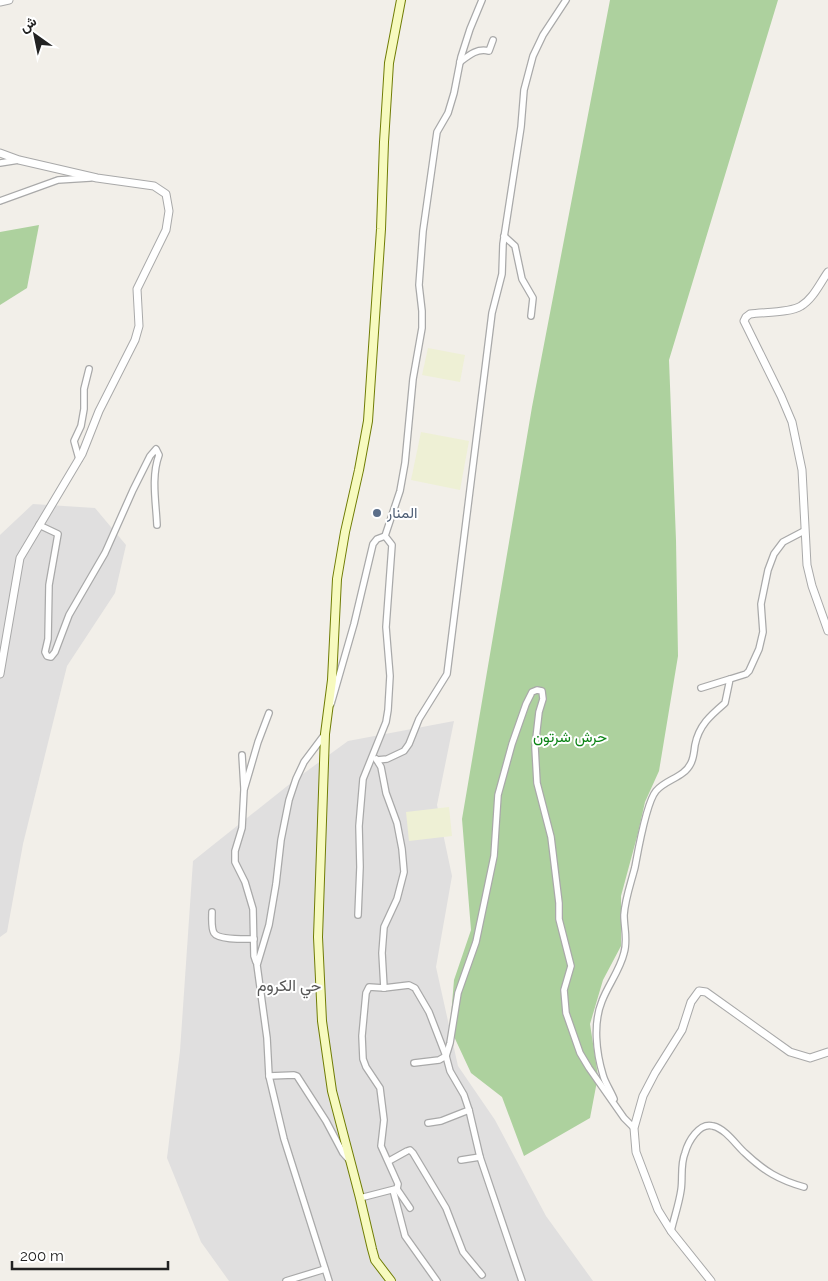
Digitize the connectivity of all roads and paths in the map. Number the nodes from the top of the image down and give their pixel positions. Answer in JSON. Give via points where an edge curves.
{"nodes":[{"id":1,"x":8,"y":0,"type":"edge"},
{"id":2,"x":401,"y":0,"type":"edge"},
{"id":3,"x":482,"y":0,"type":"edge"},
{"id":4,"x":566,"y":0,"type":"edge"},
{"id":5,"x":0,"y":2,"type":"edge"},
{"id":6,"x":493,"y":40,"type":"dead end"},
{"id":7,"x":460,"y":62,"type":"junction"},
{"id":8,"x":0,"y":153,"type":"edge"},
{"id":9,"x":19,"y":160,"type":"junction"},
{"id":10,"x":0,"y":162,"type":"edge"},
{"id":11,"x":97,"y":178,"type":"junction"},
{"id":12,"x":0,"y":201,"type":"edge"},
{"id":13,"x":504,"y":236,"type":"junction"},
{"id":14,"x":828,"y":272,"type":"edge"},
{"id":15,"x":531,"y":316,"type":"dead end"},
{"id":16,"x":89,"y":369,"type":"dead end"},
{"id":17,"x":79,"y":459,"type":"junction"},
{"id":18,"x":39,"y":525,"type":"junction"},
{"id":19,"x":157,"y":525,"type":"dead end"},
{"id":20,"x":804,"y":531,"type":"junction"},
{"id":21,"x":385,"y":536,"type":"junction"},
{"id":22,"x":828,"y":631,"type":"edge"},
{"id":23,"x":0,"y":674,"type":"edge"},
{"id":24,"x":730,"y":679,"type":"junction"},
{"id":25,"x":701,"y":688,"type":"dead end"},
{"id":26,"x":329,"y":710,"type":"junction"},
{"id":27,"x":269,"y":713,"type":"dead end"},
{"id":28,"x":325,"y":734,"type":"junction"},
{"id":29,"x":242,"y":755,"type":"dead end"},
{"id":30,"x":375,"y":758,"type":"junction"},
{"id":31,"x":244,"y":790,"type":"junction"},
{"id":32,"x":212,"y":912,"type":"dead end"},
{"id":33,"x":358,"y":915,"type":"dead end"},
{"id":34,"x":254,"y":939,"type":"junction"},
{"id":35,"x":257,"y":965,"type":"junction"},
{"id":36,"x":384,"y":988,"type":"junction"},
{"id":37,"x":828,"y":1052,"type":"edge"},
{"id":38,"x":446,"y":1056,"type":"junction"},
{"id":39,"x":414,"y":1063,"type":"dead end"},
{"id":40,"x":269,"y":1076,"type":"junction"},
{"id":41,"x":618,"y":1108,"type":"junction"},
{"id":42,"x":469,"y":1110,"type":"junction"},
{"id":43,"x":428,"y":1123,"type":"dead end"},
{"id":44,"x":634,"y":1128,"type":"junction"},
{"id":45,"x":480,"y":1157,"type":"junction"},
{"id":46,"x":461,"y":1160,"type":"dead end"},
{"id":47,"x":351,"y":1161,"type":"junction"},
{"id":48,"x":389,"y":1161,"type":"junction"},
{"id":49,"x":804,"y":1187,"type":"dead end"},
{"id":50,"x":395,"y":1189,"type":"junction"},
{"id":51,"x":360,"y":1198,"type":"junction"},
{"id":52,"x":410,"y":1208,"type":"dead end"},
{"id":53,"x":671,"y":1231,"type":"junction"},
{"id":54,"x":325,"y":1269,"type":"junction"},
{"id":55,"x":482,"y":1275,"type":"dead end"},
{"id":56,"x":286,"y":1281,"type":"edge"},
{"id":57,"x":329,"y":1281,"type":"edge"},
{"id":58,"x":391,"y":1281,"type":"edge"},
{"id":59,"x":437,"y":1281,"type":"edge"},
{"id":60,"x":522,"y":1281,"type":"edge"},
{"id":61,"x":710,"y":1281,"type":"edge"}],
"edges":[{"from":1,"to":5,"type":"street"},
{"from":2,"to":26,"type":"main road","via":[[388,63],[368,422],[338,579]]},
{"from":3,"to":7,"type":"street"},
{"from":4,"to":13,"type":"street","via":[[543,35],[524,90]]},
{"from":6,"to":7,"type":"street","via":[[489,51],[482,49]]},
{"from":7,"to":21,"type":"street","via":[[448,113],[437,132],[423,231],[419,285],[422,328],[413,379],[405,463],[400,491]]},
{"from":8,"to":9,"type":"street"},
{"from":9,"to":10,"type":"street"},
{"from":9,"to":11,"type":"street"},
{"from":11,"to":12,"type":"street","via":[[58,180]]},
{"from":11,"to":17,"type":"street","via":[[154,186],[166,194],[169,211],[166,230],[137,288],[139,326],[135,340]]},
{"from":13,"to":15,"type":"street","via":[[516,246],[522,278],[533,298]]},
{"from":13,"to":30,"type":"street","via":[[502,274],[492,312],[447,674],[404,751],[387,759]]},
{"from":14,"to":20,"type":"street","via":[[802,306],[750,314],[744,321],[792,422],[802,470]]},
{"from":16,"to":17,"type":"street","via":[[81,426],[74,441]]},
{"from":17,"to":18,"type":"street"},
{"from":18,"to":19,"type":"street","via":[[58,534],[49,584],[45,652],[51,657],[69,615],[105,553],[132,490],[156,449],[159,455],[155,482]]},
{"from":18,"to":23,"type":"street","via":[[20,558]]},
{"from":20,"to":22,"type":"street","via":[[812,586]]},
{"from":20,"to":24,"type":"street","via":[[783,542],[774,554],[761,604],[763,632],[759,649],[749,671]]},
{"from":21,"to":26,"type":"street","via":[[373,544]]},
{"from":21,"to":30,"type":"street","via":[[392,546],[386,627],[390,676],[386,722]]},
{"from":24,"to":25,"type":"street"},
{"from":24,"to":41,"type":"street","via":[[725,703],[702,726],[691,764],[685,772],[656,791],[641,833],[624,915],[627,938],[624,954],[597,1016],[600,1064]]},
{"from":26,"to":28,"type":"main road"},
{"from":27,"to":31,"type":"street"},
{"from":28,"to":35,"type":"street","via":[[304,762],[289,800],[269,924]]},
{"from":28,"to":47,"type":"main road","via":[[318,937],[322,1021],[332,1091]]},
{"from":29,"to":31,"type":"street"},
{"from":30,"to":33,"type":"street","via":[[367,766],[363,779],[358,826]]},
{"from":30,"to":36,"type":"street","via":[[381,766],[397,823],[404,872],[397,899],[384,927]]},
{"from":31,"to":34,"type":"street","via":[[242,828],[235,859],[251,899]]},
{"from":32,"to":34,"type":"street","via":[[216,936]]},
{"from":34,"to":35,"type":"street"},
{"from":35,"to":40,"type":"street"},
{"from":36,"to":38,"type":"street","via":[[409,985],[415,988],[430,1012]]},
{"from":36,"to":48,"type":"street","via":[[369,987],[366,993],[362,1042],[366,1067],[380,1088],[384,1120],[381,1146]]},
{"from":37,"to":44,"type":"street","via":[[810,1058],[790,1052],[715,998],[699,991],[682,1030],[644,1096]]},
{"from":38,"to":39,"type":"street"},
{"from":38,"to":41,"type":"street","via":[[458,993],[476,942],[494,856],[498,795],[526,704],[532,692],[538,690],[542,692],[543,700],[535,747],[537,784],[550,837],[559,903],[558,919],[571,966],[564,990],[566,1013],[588,1068]]},
{"from":38,"to":42,"type":"street"},
{"from":40,"to":47,"type":"street","via":[[297,1076]]},
{"from":40,"to":54,"type":"street","via":[[284,1139]]},
{"from":41,"to":44,"type":"street"},
{"from":42,"to":43,"type":"street"},
{"from":42,"to":45,"type":"street"},
{"from":44,"to":53,"type":"street","via":[[636,1152],[642,1170],[658,1210]]},
{"from":45,"to":46,"type":"street"},
{"from":45,"to":60,"type":"street"},
{"from":47,"to":51,"type":"main road"},
{"from":48,"to":50,"type":"street","via":[[398,1184]]},
{"from":48,"to":55,"type":"street","via":[[407,1151],[413,1153],[446,1208],[463,1252]]},
{"from":49,"to":53,"type":"street","via":[[784,1181],[764,1169],[726,1134],[713,1126],[706,1126],[699,1130],[685,1151],[681,1168],[682,1188]]},
{"from":50,"to":51,"type":"street"},
{"from":50,"to":52,"type":"street"},
{"from":50,"to":59,"type":"street","via":[[405,1236]]},
{"from":51,"to":58,"type":"main road","via":[[375,1260]]},
{"from":53,"to":61,"type":"street"},
{"from":54,"to":56,"type":"street"},
{"from":54,"to":57,"type":"street"}]}
